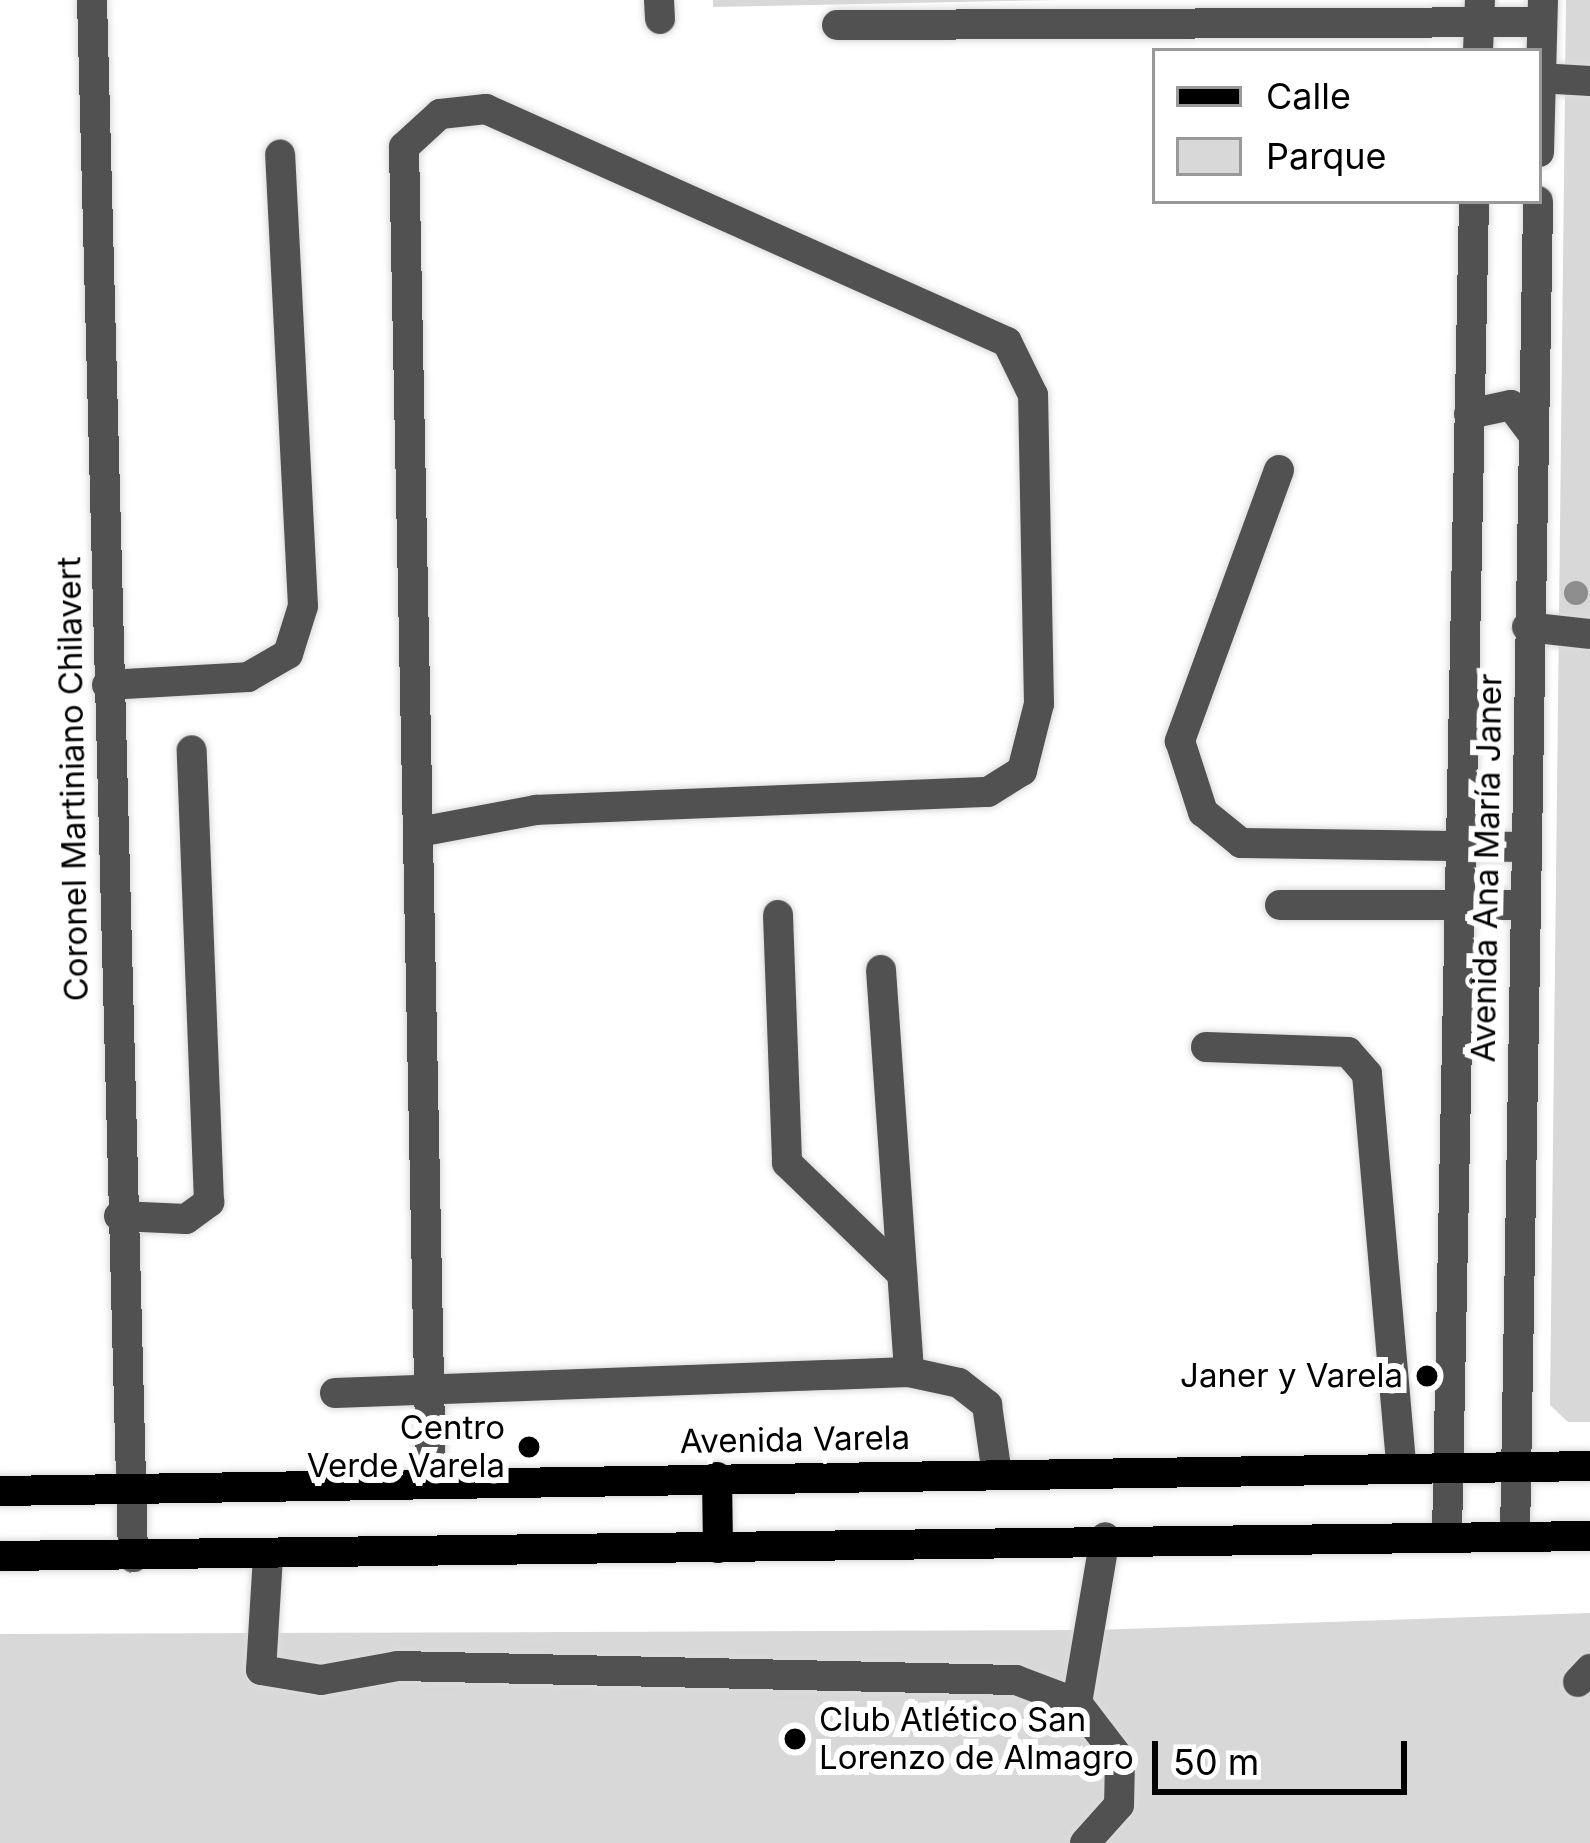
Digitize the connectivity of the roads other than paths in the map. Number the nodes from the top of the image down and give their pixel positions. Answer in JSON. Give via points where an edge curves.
{"nodes":[{"id":1,"x":92,"y":0,"type":"edge"},
{"id":2,"x":1479,"y":9,"type":"edge"},
{"id":3,"x":1543,"y":11,"type":"edge"},
{"id":4,"x":837,"y":25,"type":"dead end"},
{"id":5,"x":1478,"y":48,"type":"edge"},
{"id":6,"x":1541,"y":48,"type":"edge"},
{"id":7,"x":1542,"y":78,"type":"edge"},
{"id":8,"x":1590,"y":81,"type":"edge"},
{"id":9,"x":280,"y":155,"type":"dead end"},
{"id":10,"x":1474,"y":204,"type":"edge"},
{"id":11,"x":1538,"y":204,"type":"edge"},
{"id":12,"x":1469,"y":414,"type":"junction"},
{"id":13,"x":1532,"y":433,"type":"junction"},
{"id":14,"x":1279,"y":470,"type":"dead end"},
{"id":15,"x":1527,"y":628,"type":"junction"},
{"id":16,"x":1590,"y":634,"type":"edge"},
{"id":17,"x":107,"y":685,"type":"junction"},
{"id":18,"x":192,"y":750,"type":"dead end"},
{"id":19,"x":419,"y":832,"type":"junction"},
{"id":20,"x":1459,"y":846,"type":"junction"},
{"id":21,"x":1523,"y":847,"type":"junction"},
{"id":22,"x":1458,"y":900,"type":"junction"},
{"id":23,"x":1522,"y":904,"type":"junction"},
{"id":24,"x":1280,"y":905,"type":"dead end"},
{"id":25,"x":778,"y":915,"type":"dead end"},
{"id":26,"x":881,"y":970,"type":"dead end"},
{"id":27,"x":1205,"y":1047,"type":"dead end"},
{"id":28,"x":119,"y":1216,"type":"junction"},
{"id":29,"x":902,"y":1274,"type":"junction"},
{"id":30,"x":909,"y":1372,"type":"junction"},
{"id":31,"x":429,"y":1389,"type":"junction"},
{"id":32,"x":335,"y":1393,"type":"dead end"},
{"id":33,"x":1400,"y":1465,"type":"junction"},
{"id":34,"x":1514,"y":1465,"type":"junction"},
{"id":35,"x":1590,"y":1466,"type":"edge"},
{"id":36,"x":1444,"y":1467,"type":"junction"},
{"id":37,"x":997,"y":1474,"type":"junction"},
{"id":38,"x":717,"y":1477,"type":"junction"},
{"id":39,"x":431,"y":1483,"type":"junction"},
{"id":40,"x":130,"y":1489,"type":"junction"},
{"id":41,"x":0,"y":1491,"type":"edge"},
{"id":42,"x":1447,"y":1535,"type":"junction"},
{"id":43,"x":1590,"y":1536,"type":"edge"},
{"id":44,"x":1106,"y":1537,"type":"junction"},
{"id":45,"x":1515,"y":1537,"type":"junction"},
{"id":46,"x":718,"y":1548,"type":"junction"},
{"id":47,"x":0,"y":1556,"type":"edge"},
{"id":48,"x":268,"y":1556,"type":"junction"},
{"id":49,"x":133,"y":1557,"type":"junction"},
{"id":50,"x":1077,"y":1703,"type":"junction"},
{"id":51,"x":1085,"y":1843,"type":"edge"}],
"edges":[{"from":1,"to":17,"type":"street","name":"Coronel Martiniano Chilavert"},
{"from":2,"to":3,"type":"street"},
{"from":2,"to":4,"type":"street"},
{"from":2,"to":5,"type":"street"},
{"from":3,"to":6,"type":"street"},
{"from":7,"to":8,"type":"street"},
{"from":9,"to":17,"type":"street","via":[[304,606],[288,654],[248,677]]},
{"from":10,"to":12,"type":"street","name":"Avenida Ana María Janer"},
{"from":11,"to":13,"type":"street","name":"Avenida Ana María Janer"},
{"from":12,"to":13,"type":"street","via":[[1498,401]]},
{"from":12,"to":20,"type":"street","name":"Avenida Ana María Janer"},
{"from":13,"to":15,"type":"street","name":"Avenida Ana María Janer"},
{"from":14,"to":20,"type":"street","via":[[1180,741],[1203,812],[1241,843]]},
{"from":15,"to":16,"type":"street"},
{"from":15,"to":21,"type":"street","name":"Avenida Ana María Janer"},
{"from":17,"to":28,"type":"street","name":"Coronel Martiniano Chilavert"},
{"from":18,"to":28,"type":"street","via":[[209,1202],[185,1220]]},
{"from":19,"to":19,"type":"street","via":[[404,147],[418,126],[459,106],[486,109],[1007,342],[1033,395],[1040,704],[1022,771],[988,792],[536,810]]},
{"from":19,"to":31,"type":"street"},
{"from":20,"to":21,"type":"street"},
{"from":20,"to":22,"type":"street","name":"Avenida Ana María Janer"},
{"from":21,"to":23,"type":"street","name":"Avenida Ana María Janer"},
{"from":22,"to":23,"type":"street"},
{"from":22,"to":24,"type":"street"},
{"from":22,"to":36,"type":"street","name":"Avenida Ana María Janer"},
{"from":23,"to":34,"type":"street","name":"Avenida Ana María Janer"},
{"from":25,"to":29,"type":"street","via":[[787,1163]]},
{"from":26,"to":29,"type":"street"},
{"from":27,"to":33,"type":"street","via":[[1348,1052],[1367,1074]]},
{"from":28,"to":40,"type":"street","name":"Coronel Martiniano Chilavert"},
{"from":29,"to":30,"type":"street"},
{"from":30,"to":31,"type":"street"},
{"from":30,"to":37,"type":"street","via":[[959,1384],[987,1406]]},
{"from":31,"to":32,"type":"street"},
{"from":31,"to":39,"type":"street"},
{"from":33,"to":36,"type":"main road","name":"Avenida Varela"},
{"from":33,"to":37,"type":"main road","name":"Avenida Varela"},
{"from":34,"to":35,"type":"main road","name":"Avenida Varela"},
{"from":34,"to":36,"type":"main road","name":"Avenida Varela"},
{"from":34,"to":45,"type":"street","name":"Avenida Ana María Janer"},
{"from":36,"to":42,"type":"street","name":"Avenida Ana María Janer"},
{"from":37,"to":38,"type":"main road","name":"Avenida Varela"},
{"from":38,"to":39,"type":"main road","name":"Avenida Varela"},
{"from":38,"to":46,"type":"main road"},
{"from":39,"to":40,"type":"main road","name":"Avenida Varela"},
{"from":40,"to":41,"type":"main road","name":"Avenida Varela"},
{"from":40,"to":49,"type":"street","name":"Coronel Martiniano Chilavert"},
{"from":42,"to":44,"type":"main road"},
{"from":42,"to":45,"type":"main road"},
{"from":43,"to":45,"type":"main road"},
{"from":44,"to":46,"type":"main road"},
{"from":44,"to":50,"type":"street"},
{"from":46,"to":48,"type":"main road"},
{"from":47,"to":49,"type":"main road"},
{"from":48,"to":49,"type":"main road"},
{"from":48,"to":50,"type":"street","via":[[260,1670],[321,1680],[398,1666],[924,1673],[1016,1680]]},
{"from":50,"to":51,"type":"street","via":[[1120,1759],[1119,1805]]}]}
